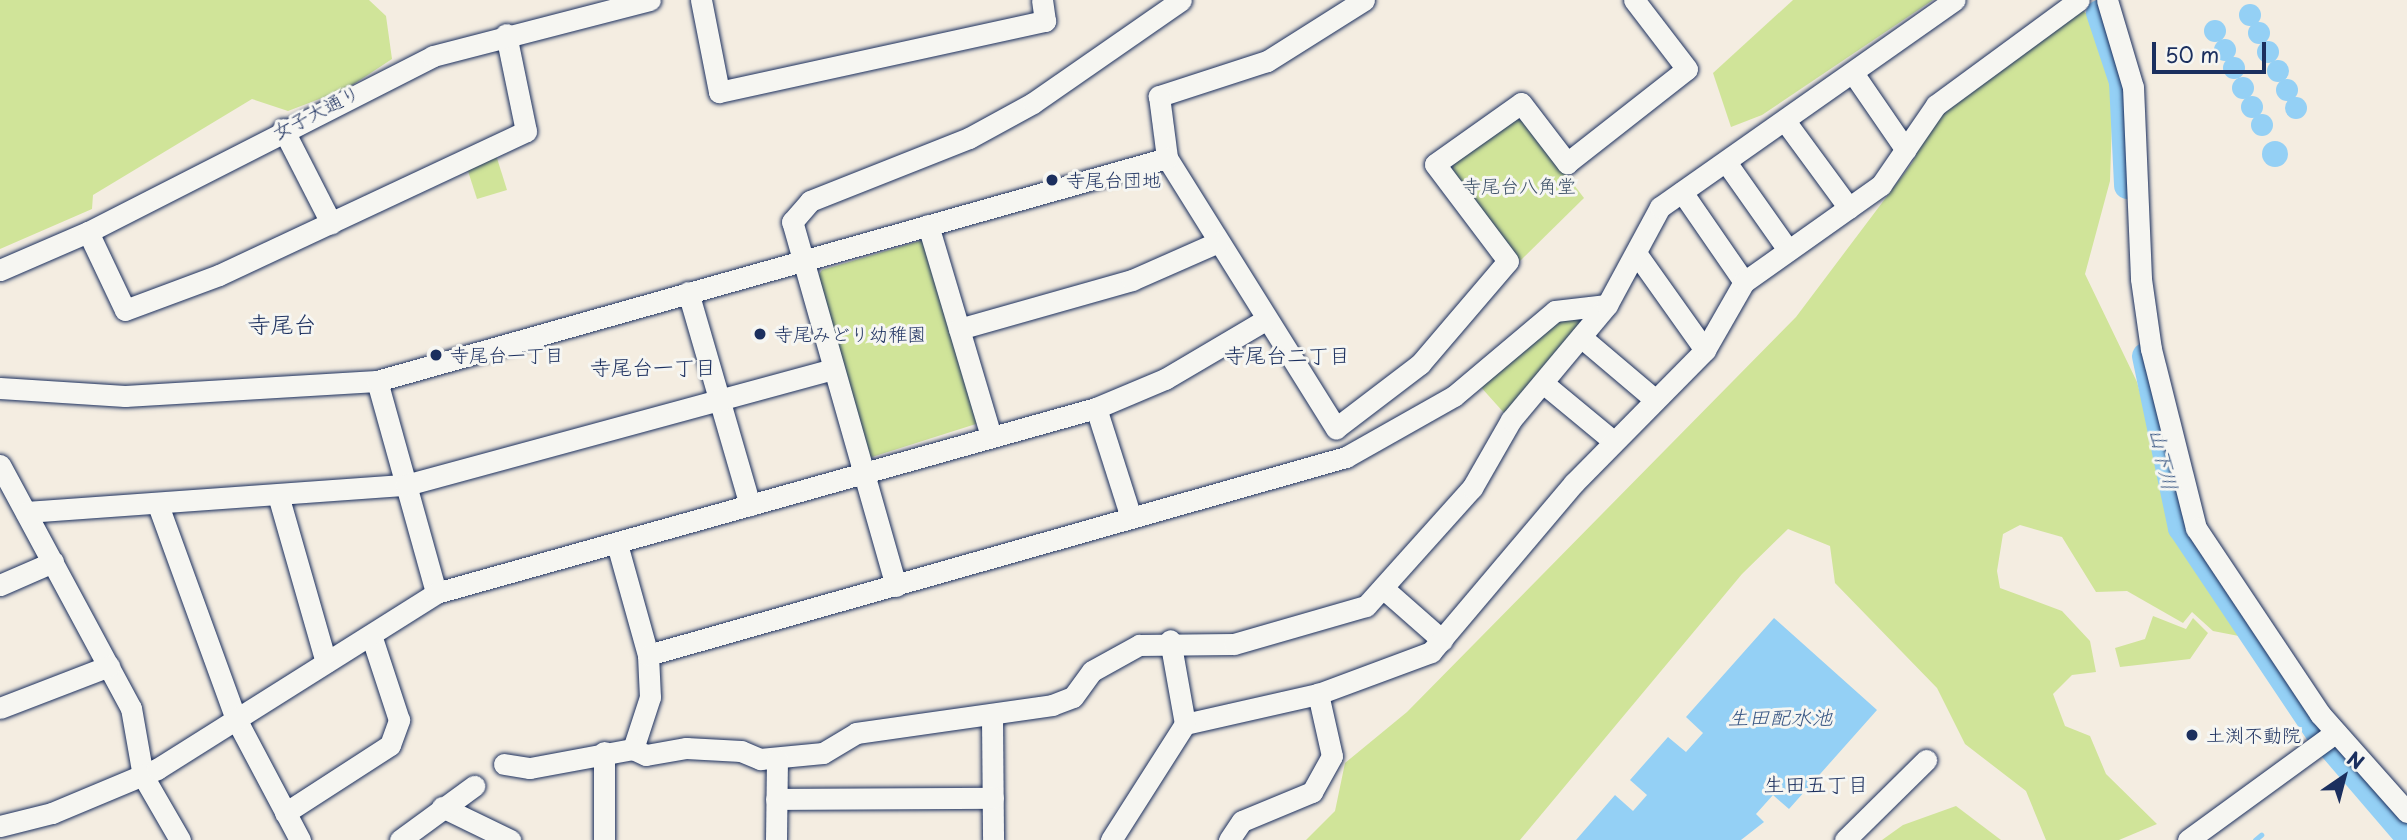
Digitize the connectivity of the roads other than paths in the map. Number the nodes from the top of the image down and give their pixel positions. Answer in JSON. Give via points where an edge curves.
{"nodes":[{"id":1,"x":650,"y":0,"type":"edge"},
{"id":2,"x":701,"y":0,"type":"edge"},
{"id":3,"x":1042,"y":0,"type":"edge"},
{"id":4,"x":1181,"y":0,"type":"edge"},
{"id":5,"x":1364,"y":0,"type":"edge"},
{"id":6,"x":1634,"y":0,"type":"edge"},
{"id":7,"x":1955,"y":0,"type":"edge"},
{"id":8,"x":2079,"y":0,"type":"edge"},
{"id":9,"x":2107,"y":0,"type":"edge"},
{"id":10,"x":506,"y":34,"type":"junction"},
{"id":11,"x":1853,"y":73,"type":"junction"},
{"id":12,"x":1785,"y":121,"type":"junction"},
{"id":13,"x":283,"y":129,"type":"junction"},
{"id":14,"x":1906,"y":150,"type":"junction"},
{"id":15,"x":1167,"y":158,"type":"junction"},
{"id":16,"x":1726,"y":162,"type":"junction"},
{"id":17,"x":1682,"y":192,"type":"junction"},
{"id":18,"x":1849,"y":208,"type":"junction"},
{"id":19,"x":331,"y":223,"type":"junction"},
{"id":20,"x":928,"y":225,"type":"junction"},
{"id":21,"x":89,"y":232,"type":"junction"},
{"id":22,"x":1218,"y":242,"type":"junction"},
{"id":23,"x":1788,"y":250,"type":"junction"},
{"id":24,"x":1636,"y":253,"type":"junction"},
{"id":25,"x":800,"y":263,"type":"junction"},
{"id":26,"x":0,"y":270,"type":"edge"},
{"id":27,"x":1744,"y":282,"type":"junction"},
{"id":28,"x":688,"y":292,"type":"junction"},
{"id":29,"x":1607,"y":305,"type":"junction"},
{"id":30,"x":1265,"y":320,"type":"junction"},
{"id":31,"x":959,"y":329,"type":"junction"},
{"id":32,"x":1581,"y":337,"type":"junction"},
{"id":33,"x":1704,"y":350,"type":"junction"},
{"id":34,"x":832,"y":369,"type":"junction"},
{"id":35,"x":377,"y":381,"type":"junction"},
{"id":36,"x":1543,"y":383,"type":"junction"},
{"id":37,"x":0,"y":388,"type":"edge"},
{"id":38,"x":718,"y":399,"type":"junction"},
{"id":39,"x":1654,"y":399,"type":"junction"},
{"id":40,"x":1096,"y":408,"type":"junction"},
{"id":41,"x":991,"y":438,"type":"junction"},
{"id":42,"x":1613,"y":442,"type":"junction"},
{"id":43,"x":0,"y":465,"type":"edge"},
{"id":44,"x":862,"y":475,"type":"junction"},
{"id":45,"x":406,"y":485,"type":"junction"},
{"id":46,"x":278,"y":495,"type":"junction"},
{"id":47,"x":158,"y":505,"type":"junction"},
{"id":48,"x":750,"y":505,"type":"junction"},
{"id":49,"x":26,"y":512,"type":"junction"},
{"id":50,"x":1131,"y":518,"type":"junction"},
{"id":51,"x":617,"y":544,"type":"junction"},
{"id":52,"x":53,"y":562,"type":"junction"},
{"id":53,"x":0,"y":585,"type":"edge"},
{"id":54,"x":896,"y":586,"type":"junction"},
{"id":55,"x":1382,"y":588,"type":"junction"},
{"id":56,"x":436,"y":593,"type":"junction"},
{"id":57,"x":371,"y":635,"type":"junction"},
{"id":58,"x":1170,"y":640,"type":"junction"},
{"id":59,"x":1442,"y":640,"type":"junction"},
{"id":60,"x":648,"y":655,"type":"junction"},
{"id":61,"x":327,"y":662,"type":"junction"},
{"id":62,"x":109,"y":666,"type":"junction"},
{"id":63,"x":1318,"y":694,"type":"junction"},
{"id":64,"x":0,"y":708,"type":"edge"},
{"id":65,"x":992,"y":718,"type":"junction"},
{"id":66,"x":236,"y":719,"type":"junction"},
{"id":67,"x":1185,"y":724,"type":"junction"},
{"id":68,"x":2327,"y":738,"type":"junction"},
{"id":69,"x":633,"y":749,"type":"junction"},
{"id":70,"x":604,"y":752,"type":"junction"},
{"id":71,"x":777,"y":759,"type":"junction"},
{"id":72,"x":1926,"y":760,"type":"dead end"},
{"id":73,"x":504,"y":764,"type":"dead end"},
{"id":74,"x":143,"y":776,"type":"junction"},
{"id":75,"x":474,"y":786,"type":"dead end"},
{"id":76,"x":993,"y":798,"type":"junction"},
{"id":77,"x":776,"y":799,"type":"junction"},
{"id":78,"x":442,"y":807,"type":"junction"},
{"id":79,"x":2407,"y":812,"type":"edge"},
{"id":80,"x":285,"y":813,"type":"junction"},
{"id":81,"x":0,"y":826,"type":"edge"},
{"id":82,"x":180,"y":840,"type":"edge"},
{"id":83,"x":300,"y":840,"type":"edge"},
{"id":84,"x":400,"y":840,"type":"edge"},
{"id":85,"x":510,"y":840,"type":"edge"},
{"id":86,"x":604,"y":840,"type":"edge"},
{"id":87,"x":776,"y":840,"type":"edge"},
{"id":88,"x":993,"y":840,"type":"edge"},
{"id":89,"x":1111,"y":840,"type":"edge"},
{"id":90,"x":1229,"y":840,"type":"edge"},
{"id":91,"x":1845,"y":840,"type":"edge"},
{"id":92,"x":2188,"y":840,"type":"edge"}],
"edges":[{"from":1,"to":10,"type":"street","name":"女子大通り"},
{"from":2,"to":3,"type":"street","via":[[719,92],[1045,21]]},
{"from":4,"to":25,"type":"street","via":[[990,126],[810,201],[792,222]]},
{"from":5,"to":15,"type":"street","via":[[1267,61],[1159,96]]},
{"from":6,"to":30,"type":"street","via":[[1687,69],[1567,163],[1521,103],[1436,164],[1508,261],[1391,391],[1336,428]]},
{"from":7,"to":11,"type":"street"},
{"from":8,"to":14,"type":"street","via":[[1936,105]]},
{"from":9,"to":68,"type":"street","via":[[2133,88],[2141,279],[2151,349],[2196,528]]},
{"from":10,"to":13,"type":"street","name":"女子大通り","via":[[396,71]]},
{"from":10,"to":19,"type":"street","via":[[526,131]]},
{"from":11,"to":12,"type":"street"},
{"from":11,"to":14,"type":"street"},
{"from":12,"to":16,"type":"street"},
{"from":12,"to":18,"type":"street"},
{"from":13,"to":19,"type":"street"},
{"from":13,"to":21,"type":"street","name":"女子大通り"},
{"from":14,"to":18,"type":"street","via":[[1881,185]]},
{"from":15,"to":20,"type":"street"},
{"from":15,"to":22,"type":"street"},
{"from":16,"to":17,"type":"street"},
{"from":16,"to":23,"type":"street"},
{"from":17,"to":24,"type":"street","via":[[1660,207]]},
{"from":17,"to":27,"type":"street"},
{"from":18,"to":23,"type":"street"},
{"from":19,"to":21,"type":"street","via":[[125,310]]},
{"from":20,"to":25,"type":"street"},
{"from":20,"to":31,"type":"street"},
{"from":21,"to":26,"type":"street","name":"女子大通り"},
{"from":22,"to":30,"type":"street"},
{"from":22,"to":31,"type":"street","via":[[1132,280]]},
{"from":23,"to":27,"type":"street"},
{"from":24,"to":29,"type":"street"},
{"from":24,"to":33,"type":"street"},
{"from":25,"to":28,"type":"street"},
{"from":25,"to":34,"type":"street"},
{"from":27,"to":33,"type":"street"},
{"from":28,"to":35,"type":"street"},
{"from":28,"to":38,"type":"street"},
{"from":29,"to":32,"type":"street"},
{"from":29,"to":50,"type":"street","via":[[1555,312],[1454,396],[1346,457]]},
{"from":30,"to":40,"type":"street","via":[[1165,379]]},
{"from":31,"to":41,"type":"street"},
{"from":32,"to":36,"type":"street"},
{"from":32,"to":39,"type":"street"},
{"from":33,"to":39,"type":"street"},
{"from":34,"to":38,"type":"street"},
{"from":34,"to":44,"type":"street"},
{"from":35,"to":37,"type":"street","via":[[125,396]]},
{"from":35,"to":45,"type":"street"},
{"from":36,"to":42,"type":"street"},
{"from":36,"to":55,"type":"street","via":[[1500,435],[1472,488]]},
{"from":38,"to":45,"type":"street"},
{"from":38,"to":48,"type":"street"},
{"from":39,"to":42,"type":"street"},
{"from":40,"to":41,"type":"street"},
{"from":40,"to":50,"type":"street"},
{"from":41,"to":44,"type":"street"},
{"from":42,"to":59,"type":"street"},
{"from":43,"to":49,"type":"street"},
{"from":44,"to":48,"type":"street"},
{"from":44,"to":54,"type":"street"},
{"from":45,"to":46,"type":"street"},
{"from":45,"to":56,"type":"street"},
{"from":46,"to":47,"type":"street"},
{"from":46,"to":61,"type":"street"},
{"from":47,"to":49,"type":"street"},
{"from":47,"to":66,"type":"street"},
{"from":48,"to":51,"type":"street"},
{"from":49,"to":52,"type":"street"},
{"from":50,"to":54,"type":"street"},
{"from":51,"to":56,"type":"street"},
{"from":51,"to":60,"type":"street"},
{"from":52,"to":53,"type":"street"},
{"from":52,"to":62,"type":"street"},
{"from":54,"to":60,"type":"street"},
{"from":55,"to":58,"type":"street","via":[[1366,606],[1301,629],[1234,644]]},
{"from":55,"to":59,"type":"street"},
{"from":56,"to":57,"type":"street"},
{"from":57,"to":61,"type":"street"},
{"from":57,"to":80,"type":"street","via":[[399,720],[390,746]]},
{"from":58,"to":65,"type":"street","via":[[1139,645],[1092,671],[1073,697]]},
{"from":58,"to":67,"type":"street"},
{"from":59,"to":63,"type":"street","via":[[1431,652]]},
{"from":60,"to":69,"type":"street","via":[[650,697]]},
{"from":61,"to":66,"type":"street"},
{"from":62,"to":64,"type":"street"},
{"from":62,"to":74,"type":"street","via":[[131,708]]},
{"from":63,"to":67,"type":"street"},
{"from":63,"to":90,"type":"street","via":[[1332,757],[1311,792],[1242,821]]},
{"from":65,"to":71,"type":"street","via":[[856,733],[823,753]]},
{"from":65,"to":76,"type":"street"},
{"from":66,"to":74,"type":"street"},
{"from":66,"to":80,"type":"street"},
{"from":67,"to":89,"type":"street"},
{"from":68,"to":79,"type":"street"},
{"from":68,"to":92,"type":"street"},
{"from":69,"to":70,"type":"street"},
{"from":69,"to":71,"type":"street","via":[[646,755],[686,748],[741,751]]},
{"from":70,"to":73,"type":"street","via":[[530,768]]},
{"from":70,"to":86,"type":"street"},
{"from":71,"to":77,"type":"street"},
{"from":72,"to":91,"type":"street"},
{"from":74,"to":81,"type":"street"},
{"from":74,"to":82,"type":"street"},
{"from":75,"to":78,"type":"street"},
{"from":76,"to":77,"type":"street"},
{"from":76,"to":88,"type":"street"},
{"from":77,"to":87,"type":"street"},
{"from":78,"to":84,"type":"street"},
{"from":78,"to":85,"type":"street"},
{"from":80,"to":83,"type":"street"}]}
